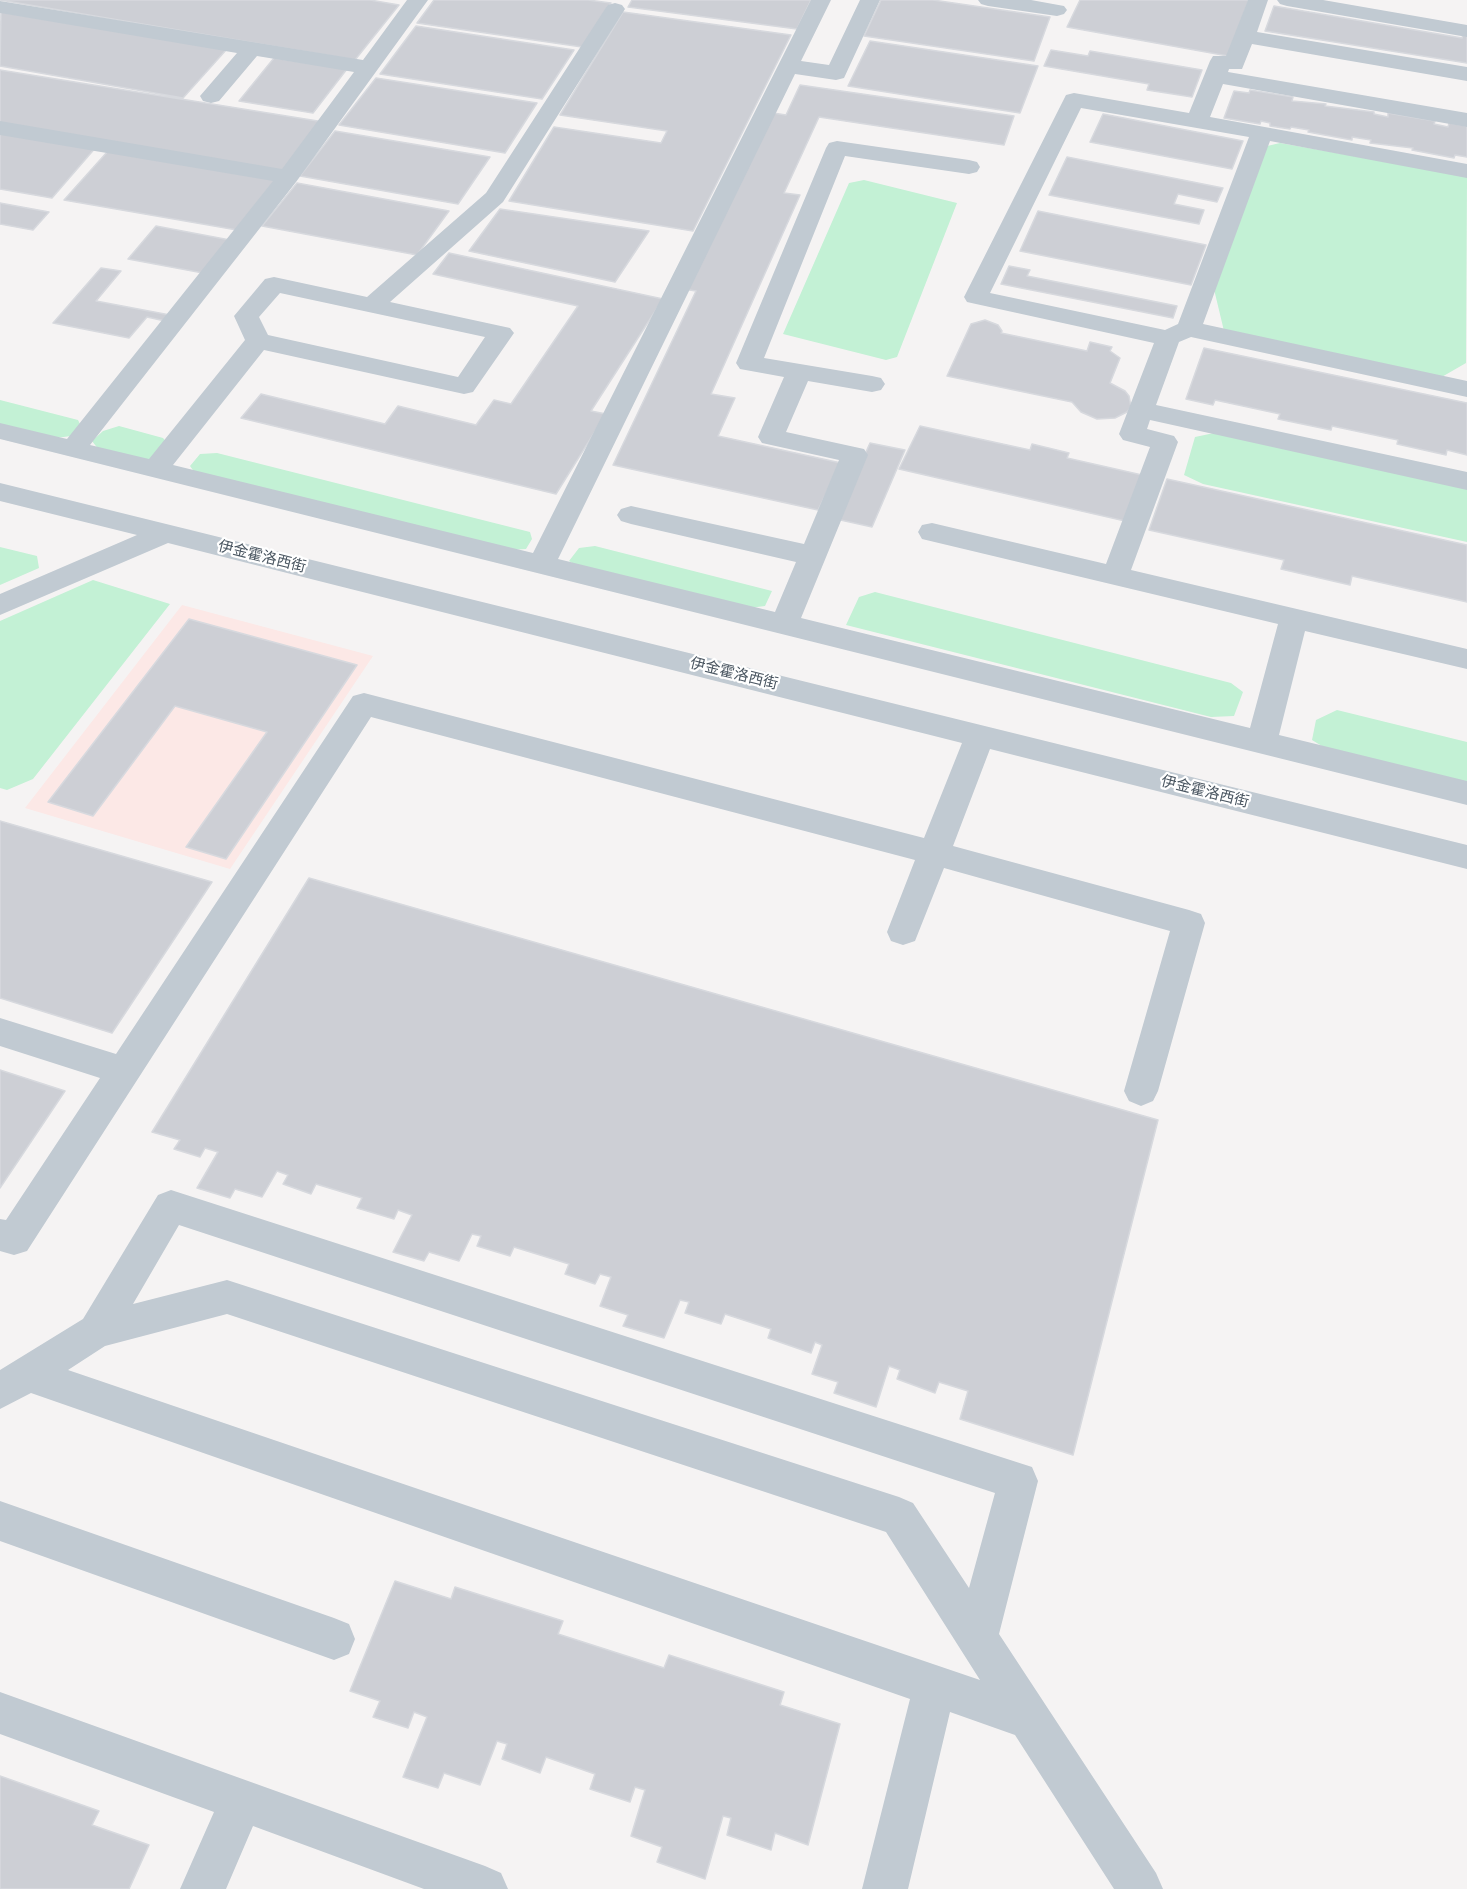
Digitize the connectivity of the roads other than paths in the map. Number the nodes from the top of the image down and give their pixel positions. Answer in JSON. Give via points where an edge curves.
{"nodes":[{"id":1,"x":821,"y":0,"type":"edge"},
{"id":2,"x":870,"y":0,"type":"edge"},
{"id":3,"x":988,"y":0,"type":"edge"},
{"id":4,"x":1258,"y":0,"type":"edge"},
{"id":5,"x":1287,"y":0,"type":"edge"},
{"id":6,"x":412,"y":1,"type":"edge"},
{"id":7,"x":0,"y":7,"type":"edge"},
{"id":8,"x":615,"y":9,"type":"dead end"},
{"id":9,"x":1057,"y":10,"type":"dead end"},
{"id":10,"x":1467,"y":31,"type":"edge"},
{"id":11,"x":1244,"y":36,"type":"junction"},
{"id":12,"x":252,"y":48,"type":"junction"},
{"id":13,"x":788,"y":66,"type":"junction"},
{"id":14,"x":369,"y":68,"type":"junction"},
{"id":15,"x":1467,"y":74,"type":"edge"},
{"id":16,"x":1215,"y":76,"type":"junction"},
{"id":17,"x":211,"y":96,"type":"dead end"},
{"id":18,"x":1467,"y":120,"type":"edge"},
{"id":19,"x":1197,"y":121,"type":"junction"},
{"id":20,"x":0,"y":128,"type":"edge"},
{"id":21,"x":1262,"y":133,"type":"junction"},
{"id":22,"x":969,"y":167,"type":"dead end"},
{"id":23,"x":1467,"y":171,"type":"edge"},
{"id":24,"x":288,"y":177,"type":"junction"},
{"id":25,"x":372,"y":305,"type":"junction"},
{"id":26,"x":1179,"y":333,"type":"junction"},
{"id":27,"x":258,"y":341,"type":"junction"},
{"id":28,"x":799,"y":372,"type":"junction"},
{"id":29,"x":872,"y":384,"type":"dead end"},
{"id":30,"x":1467,"y":389,"type":"edge"},
{"id":31,"x":1141,"y":410,"type":"junction"},
{"id":32,"x":0,"y":431,"type":"edge"},
{"id":33,"x":73,"y":449,"type":"junction"},
{"id":34,"x":155,"y":469,"type":"junction"},
{"id":35,"x":1467,"y":481,"type":"edge"},
{"id":36,"x":0,"y":492,"type":"edge"},
{"id":37,"x":631,"y":515,"type":"dead end"},
{"id":38,"x":932,"y":532,"type":"dead end"},
{"id":39,"x":167,"y":533,"type":"junction"},
{"id":40,"x":813,"y":556,"type":"junction"},
{"id":41,"x":541,"y":564,"type":"junction"},
{"id":42,"x":1115,"y":576,"type":"junction"},
{"id":43,"x":0,"y":605,"type":"edge"},
{"id":44,"x":1294,"y":618,"type":"junction"},
{"id":45,"x":784,"y":624,"type":"junction"},
{"id":46,"x":1467,"y":659,"type":"edge"},
{"id":47,"x":980,"y":736,"type":"junction"},
{"id":48,"x":1262,"y":742,"type":"junction"},
{"id":49,"x":1467,"y":793,"type":"edge"},
{"id":50,"x":934,"y":853,"type":"junction"},
{"id":51,"x":1467,"y":857,"type":"edge"},
{"id":52,"x":903,"y":932,"type":"dead end"},
{"id":53,"x":0,"y":1032,"type":"edge"},
{"id":54,"x":124,"y":1071,"type":"junction"},
{"id":55,"x":1141,"y":1091,"type":"dead end"},
{"id":56,"x":0,"y":1234,"type":"edge"},
{"id":57,"x":96,"y":1331,"type":"junction"},
{"id":58,"x":13,"y":1383,"type":"edge"},
{"id":59,"x":0,"y":1521,"type":"edge"},
{"id":60,"x":978,"y":1638,"type":"junction"},
{"id":61,"x":334,"y":1639,"type":"dead end"},
{"id":62,"x":935,"y":1686,"type":"junction"},
{"id":63,"x":0,"y":1713,"type":"edge"},
{"id":64,"x":1028,"y":1718,"type":"junction"},
{"id":65,"x":242,"y":1800,"type":"junction"},
{"id":66,"x":203,"y":1889,"type":"edge"},
{"id":67,"x":485,"y":1889,"type":"edge"},
{"id":68,"x":885,"y":1889,"type":"edge"},
{"id":69,"x":1140,"y":1889,"type":"edge"}],
"edges":[{"from":1,"to":13,"type":"street"},
{"from":2,"to":13,"type":"street","via":[[836,73]]},
{"from":3,"to":9,"type":"street"},
{"from":4,"to":11,"type":"street"},
{"from":5,"to":10,"type":"street"},
{"from":6,"to":14,"type":"street"},
{"from":7,"to":12,"type":"street"},
{"from":8,"to":25,"type":"street","via":[[495,197]]},
{"from":11,"to":15,"type":"street"},
{"from":11,"to":16,"type":"street","via":[[1234,64],[1221,61]]},
{"from":12,"to":14,"type":"street"},
{"from":12,"to":17,"type":"street"},
{"from":13,"to":41,"type":"street"},
{"from":14,"to":24,"type":"street"},
{"from":16,"to":18,"type":"street"},
{"from":16,"to":19,"type":"street"},
{"from":19,"to":21,"type":"street"},
{"from":19,"to":26,"type":"street","via":[[1074,100],[976,297]]},
{"from":20,"to":24,"type":"street"},
{"from":21,"to":23,"type":"street"},
{"from":21,"to":26,"type":"street"},
{"from":22,"to":28,"type":"street","via":[[837,148],[749,363]]},
{"from":24,"to":33,"type":"street"},
{"from":25,"to":27,"type":"street","via":[[274,284],[246,316]]},
{"from":25,"to":27,"type":"street","via":[[501,333],[464,386]]},
{"from":26,"to":30,"type":"street"},
{"from":26,"to":31,"type":"street"},
{"from":27,"to":34,"type":"street"},
{"from":28,"to":29,"type":"street"},
{"from":28,"to":40,"type":"street","via":[[771,437],[855,455]]},
{"from":31,"to":35,"type":"street"},
{"from":31,"to":42,"type":"street","via":[[1132,434],[1165,441]]},
{"from":32,"to":33,"type":"street"},
{"from":33,"to":34,"type":"street"},
{"from":34,"to":41,"type":"street"},
{"from":36,"to":39,"type":"street","name":"伊金霍洛西街"},
{"from":37,"to":40,"type":"street"},
{"from":38,"to":42,"type":"street"},
{"from":39,"to":43,"type":"street"},
{"from":39,"to":47,"type":"street","name":"伊金霍洛西街"},
{"from":40,"to":45,"type":"street"},
{"from":41,"to":45,"type":"street"},
{"from":42,"to":44,"type":"street"},
{"from":44,"to":46,"type":"street"},
{"from":44,"to":48,"type":"street"},
{"from":45,"to":48,"type":"street"},
{"from":47,"to":50,"type":"street"},
{"from":47,"to":51,"type":"street","name":"伊金霍洛西街"},
{"from":48,"to":49,"type":"street"},
{"from":50,"to":52,"type":"street"},
{"from":50,"to":54,"type":"street","via":[[364,704]]},
{"from":50,"to":55,"type":"street","via":[[1189,923]]},
{"from":53,"to":54,"type":"street"},
{"from":54,"to":56,"type":"street","via":[[14,1239]]},
{"from":57,"to":58,"type":"street"},
{"from":57,"to":60,"type":"street","via":[[227,1297],[899,1517]]},
{"from":57,"to":60,"type":"street","via":[[171,1206],[1018,1481]]},
{"from":58,"to":62,"type":"street"},
{"from":59,"to":61,"type":"street"},
{"from":60,"to":64,"type":"street"},
{"from":62,"to":64,"type":"street"},
{"from":62,"to":68,"type":"street"},
{"from":63,"to":65,"type":"street"},
{"from":64,"to":69,"type":"street"},
{"from":65,"to":66,"type":"street"},
{"from":65,"to":67,"type":"street"}]}
